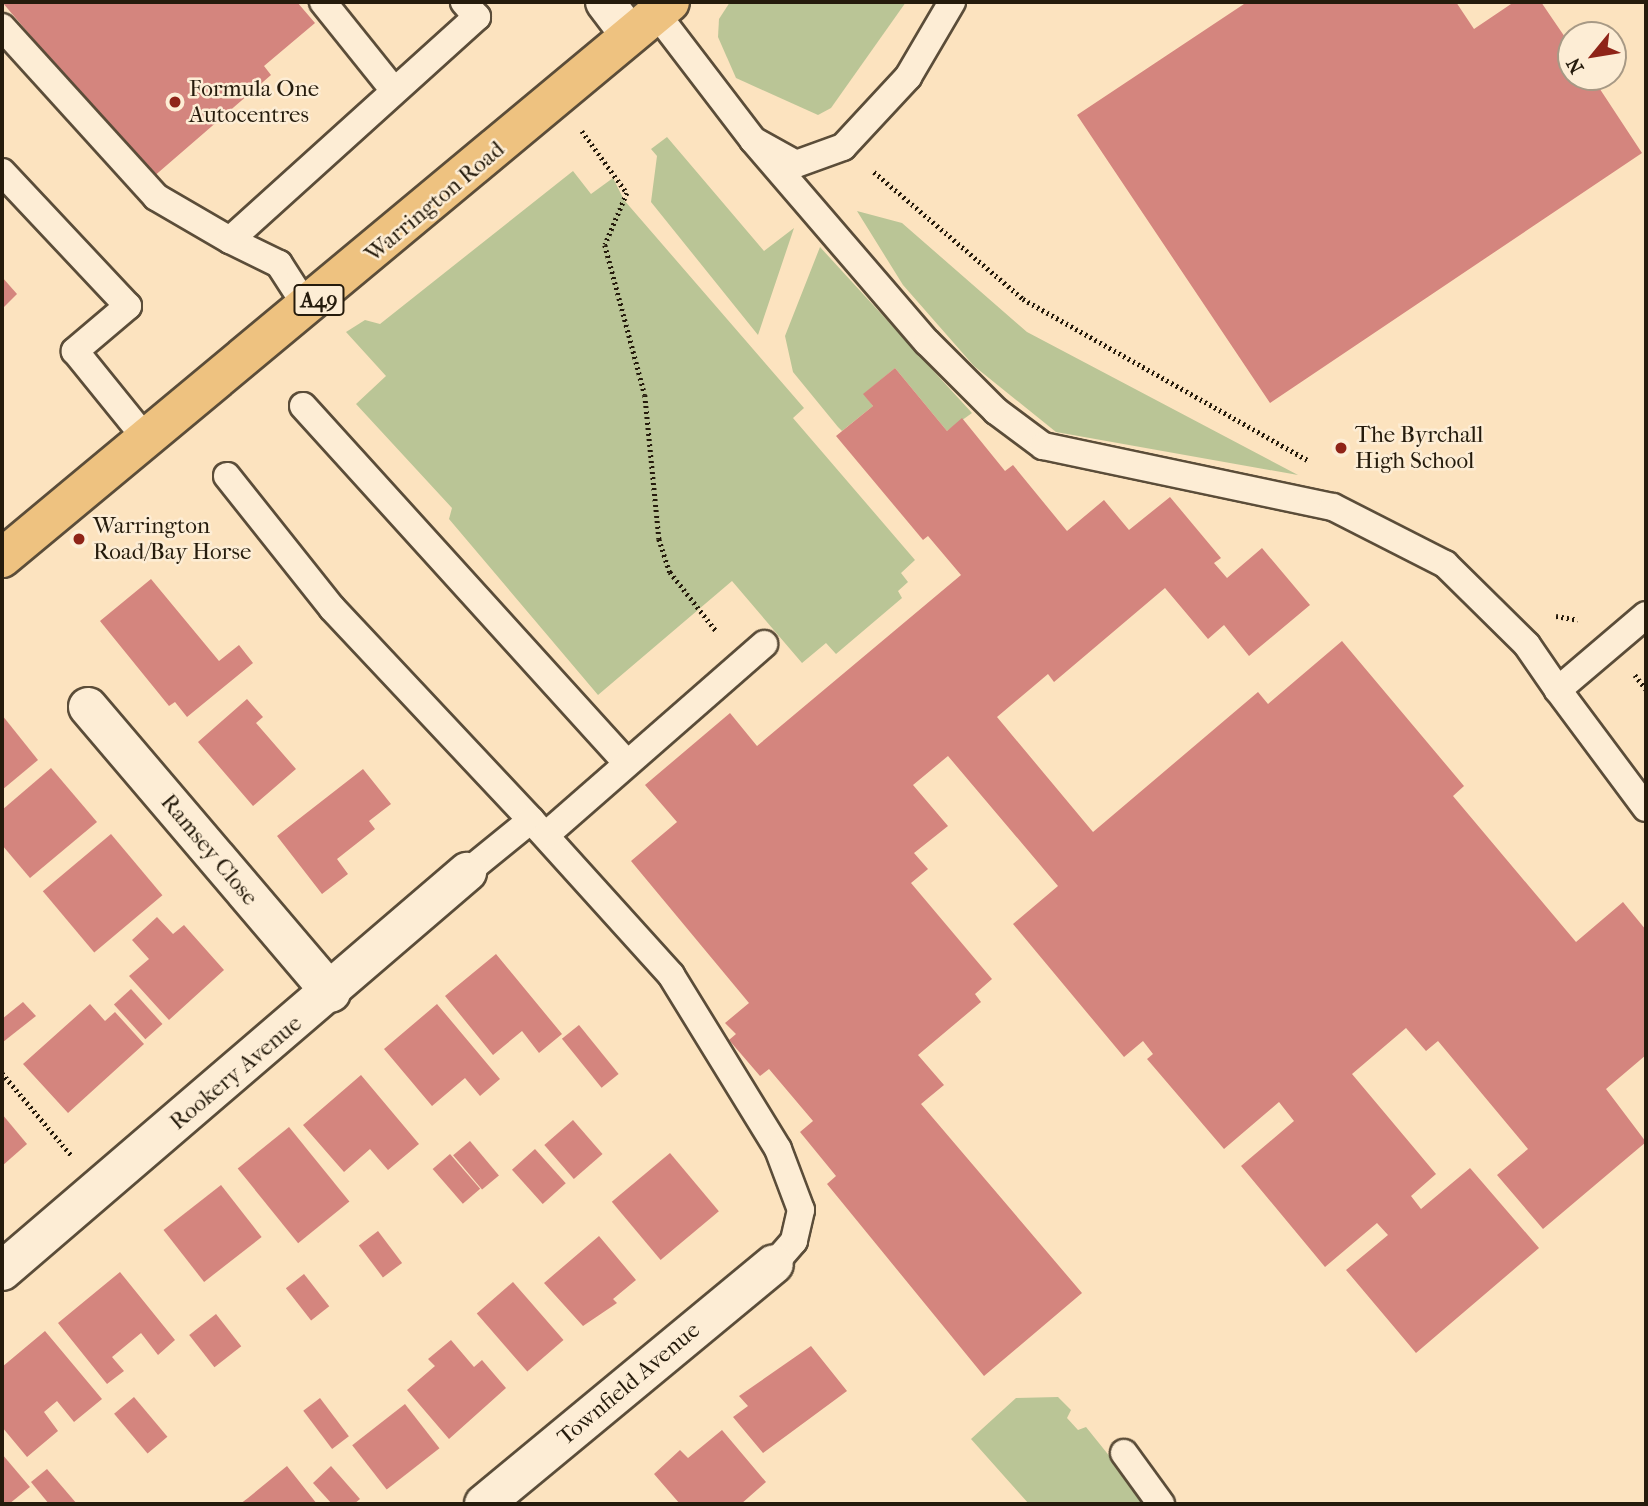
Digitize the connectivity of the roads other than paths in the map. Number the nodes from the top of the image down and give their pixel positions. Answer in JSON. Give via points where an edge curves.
{"nodes":[{"id":1,"x":323,"y":2,"type":"edge"},
{"id":2,"x":464,"y":2,"type":"edge"},
{"id":3,"x":605,"y":2,"type":"edge"},
{"id":4,"x":952,"y":2,"type":"edge"},
{"id":5,"x":652,"y":16,"type":"edge"},
{"id":6,"x":2,"y":27,"type":"edge"},
{"id":7,"x":392,"y":88,"type":"junction"},
{"id":8,"x":752,"y":140,"type":"junction"},
{"id":9,"x":2,"y":172,"type":"edge"},
{"id":10,"x":230,"y":240,"type":"junction"},
{"id":11,"x":308,"y":309,"type":"junction"},
{"id":12,"x":303,"y":405,"type":"dead end"},
{"id":13,"x":147,"y":440,"type":"junction"},
{"id":14,"x":227,"y":476,"type":"dead end"},
{"id":15,"x":2,"y":558,"type":"edge"},
{"id":16,"x":1646,"y":615,"type":"edge"},
{"id":17,"x":764,"y":644,"type":"dead end"},
{"id":18,"x":1558,"y":690,"type":"junction"},
{"id":19,"x":88,"y":707,"type":"dead end"},
{"id":20,"x":626,"y":762,"type":"junction"},
{"id":21,"x":1646,"y":808,"type":"edge"},
{"id":22,"x":539,"y":827,"type":"junction"},
{"id":23,"x":467,"y":872,"type":"joint"},
{"id":24,"x":331,"y":993,"type":"junction"},
{"id":25,"x":774,"y":1264,"type":"joint"},
{"id":26,"x":2,"y":1271,"type":"edge"},
{"id":27,"x":1124,"y":1453,"type":"dead end"},
{"id":28,"x":484,"y":1504,"type":"edge"},
{"id":29,"x":1160,"y":1504,"type":"edge"}],
"edges":[{"from":1,"to":7,"type":"lane"},
{"from":2,"to":7,"type":"lane","via":[[477,17]]},
{"from":3,"to":5,"type":"street"},
{"from":4,"to":8,"type":"lane","via":[[908,77],[843,147],[796,164]]},
{"from":5,"to":8,"type":"lane"},
{"from":5,"to":11,"type":"main road","name":"Warrington Road","number":"A49"},
{"from":6,"to":10,"type":"lane","via":[[156,197]]},
{"from":7,"to":10,"type":"lane"},
{"from":8,"to":18,"type":"lane","via":[[928,342],[996,411],[1043,446],[1333,507],[1445,564],[1527,645]]},
{"from":9,"to":13,"type":"lane","via":[[128,306],[75,351]]},
{"from":10,"to":11,"type":"lane","via":[[279,264]]},
{"from":11,"to":13,"type":"main road","name":"Warrington Road","number":"A49"},
{"from":12,"to":20,"type":"lane"},
{"from":13,"to":15,"type":"main road","name":"Warrington Road","number":"A49"},
{"from":14,"to":22,"type":"lane","via":[[332,608]]},
{"from":16,"to":18,"type":"lane"},
{"from":17,"to":20,"type":"lane"},
{"from":18,"to":21,"type":"lane"},
{"from":19,"to":24,"type":"street","name":"Ramsey Close"},
{"from":20,"to":22,"type":"lane"},
{"from":22,"to":23,"type":"lane"},
{"from":22,"to":25,"type":"lane","via":[[671,975],[778,1149],[801,1210],[794,1241]]},
{"from":23,"to":24,"type":"street","name":"Rookery Avenue"},
{"from":24,"to":26,"type":"street","name":"Rookery Avenue"},
{"from":25,"to":28,"type":"street","name":"Townfield Avenue"},
{"from":27,"to":29,"type":"lane"}]}
